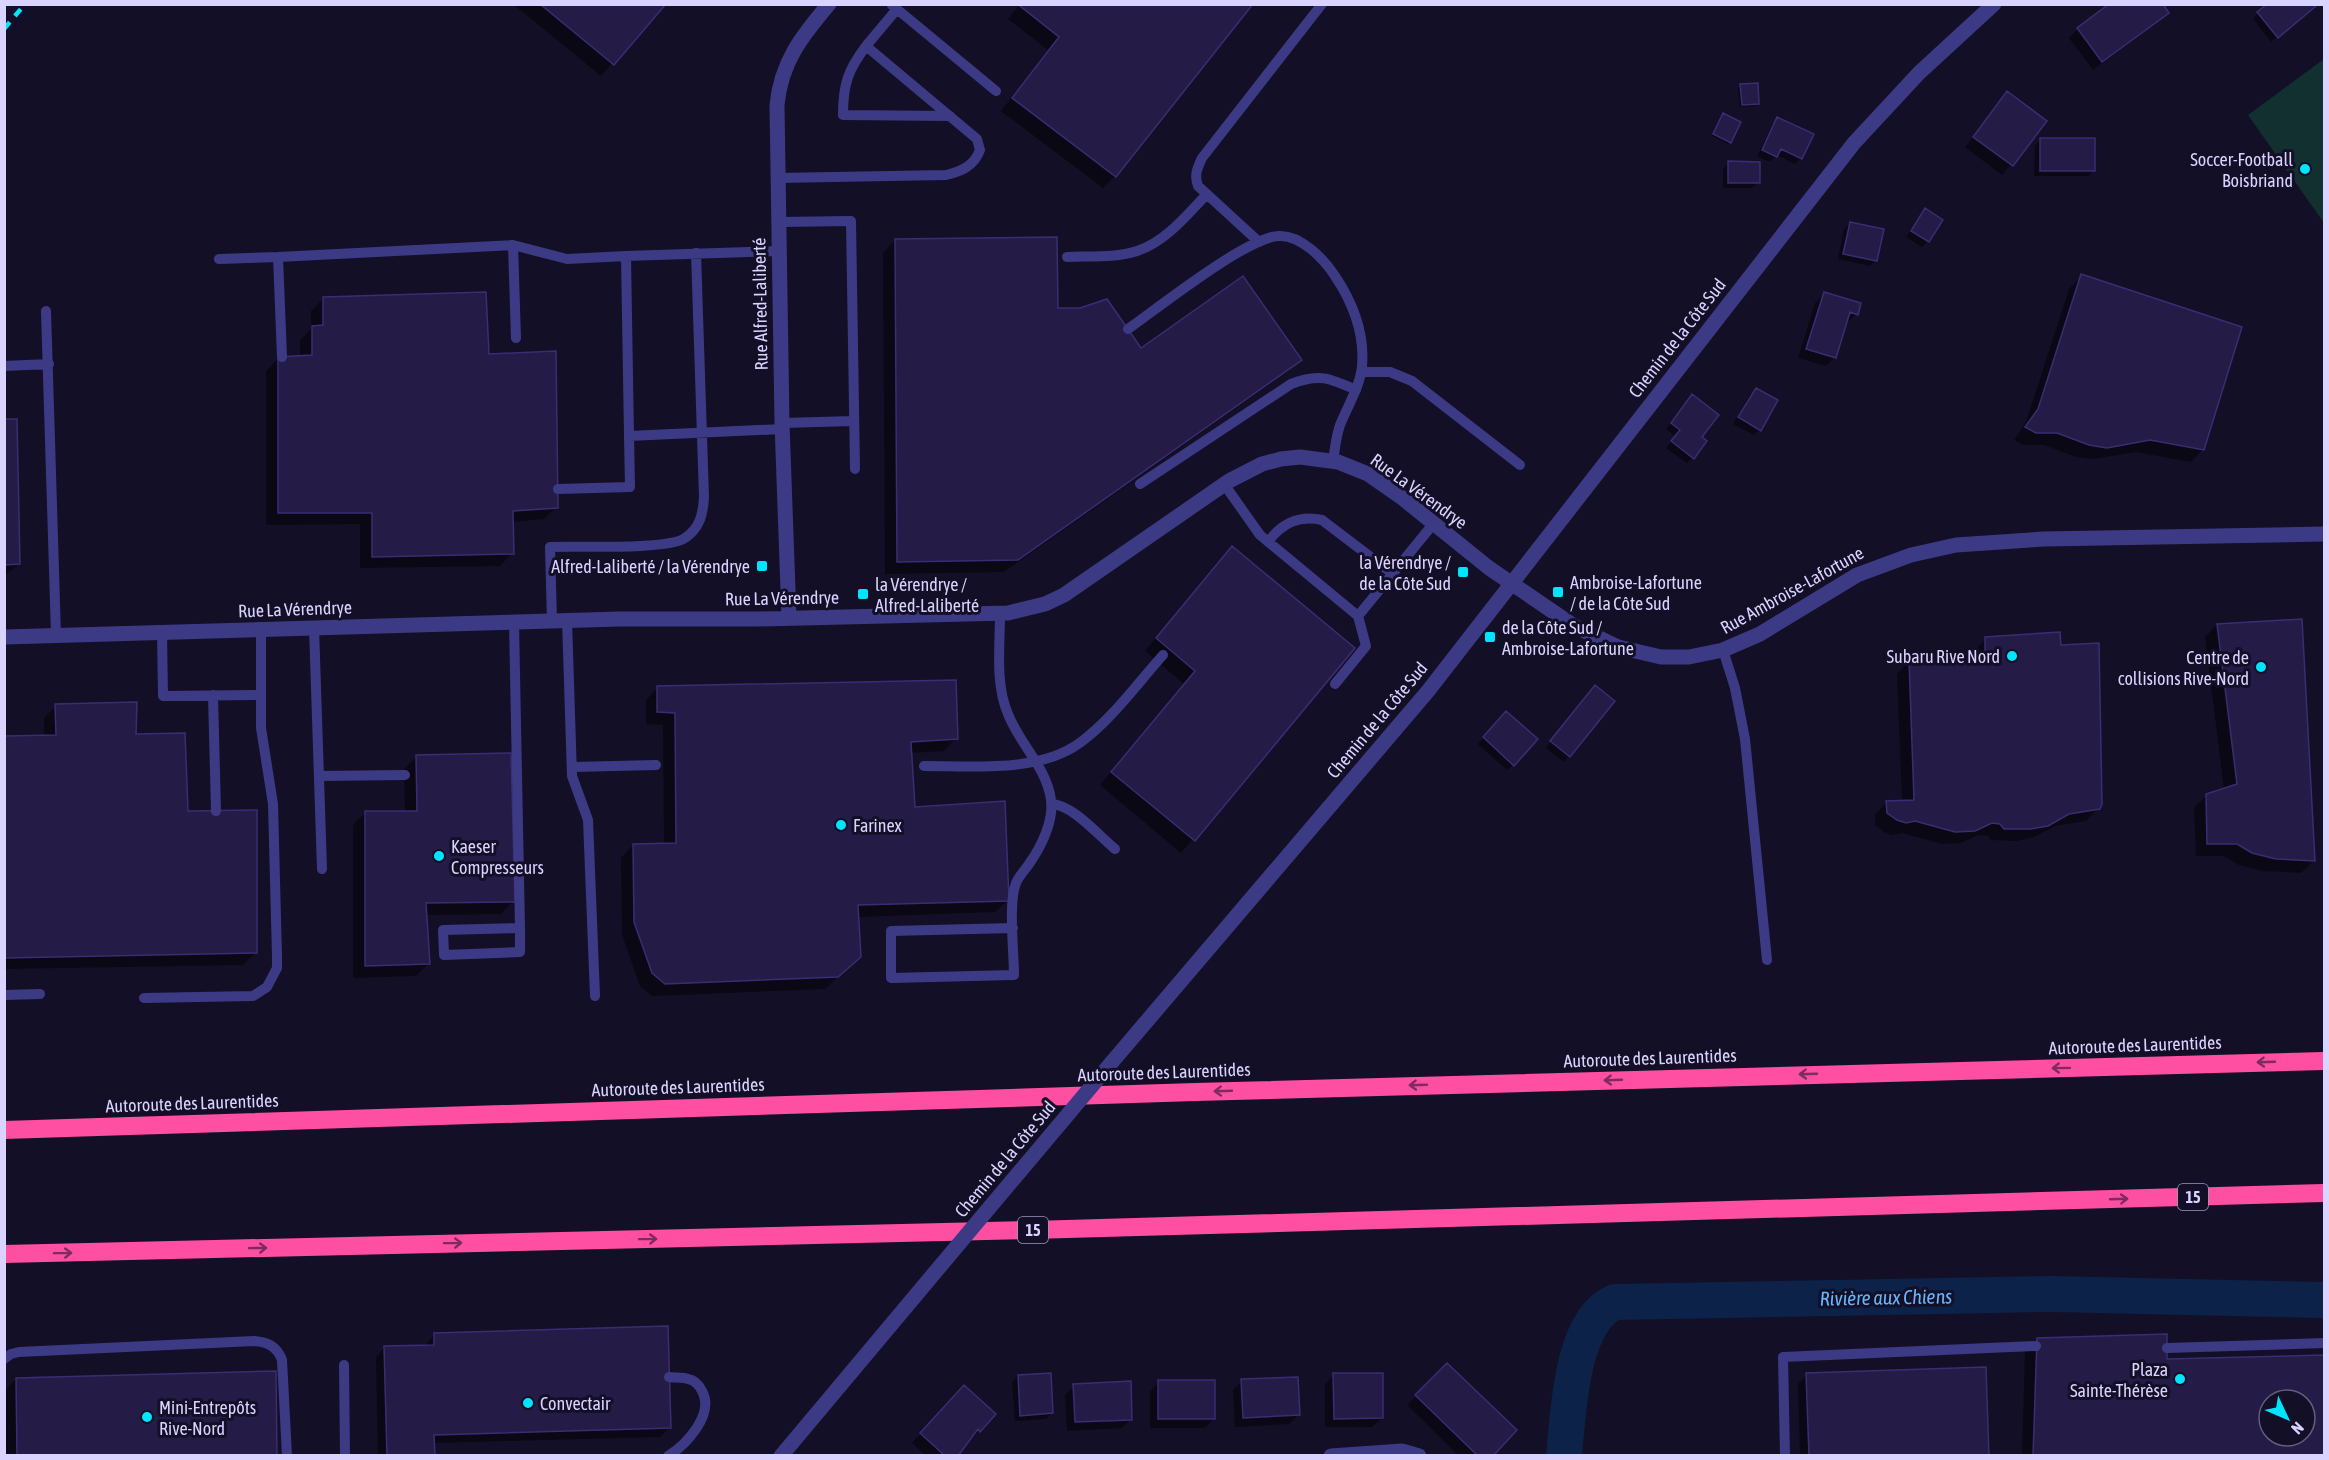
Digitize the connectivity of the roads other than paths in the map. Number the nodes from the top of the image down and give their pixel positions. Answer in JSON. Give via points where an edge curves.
{"nodes":[{"id":1,"x":829,"y":4,"type":"edge"},
{"id":2,"x":1322,"y":4,"type":"edge"},
{"id":3,"x":1994,"y":4,"type":"edge"},
{"id":4,"x":895,"y":7,"type":"edge"},
{"id":5,"x":866,"y":46,"type":"junction"},
{"id":6,"x":996,"y":91,"type":"dead end"},
{"id":7,"x":950,"y":116,"type":"junction"},
{"id":8,"x":777,"y":177,"type":"junction"},
{"id":9,"x":1206,"y":195,"type":"junction"},
{"id":10,"x":778,"y":222,"type":"junction"},
{"id":11,"x":1259,"y":242,"type":"junction"},
{"id":12,"x":513,"y":245,"type":"junction"},
{"id":13,"x":779,"y":251,"type":"junction"},
{"id":14,"x":696,"y":253,"type":"junction"},
{"id":15,"x":626,"y":256,"type":"junction"},
{"id":16,"x":278,"y":257,"type":"junction"},
{"id":17,"x":1067,"y":257,"type":"dead end"},
{"id":18,"x":219,"y":259,"type":"dead end"},
{"id":19,"x":46,"y":311,"type":"dead end"},
{"id":20,"x":1128,"y":329,"type":"dead end"},
{"id":21,"x":516,"y":338,"type":"dead end"},
{"id":22,"x":282,"y":357,"type":"dead end"},
{"id":23,"x":48,"y":364,"type":"junction"},
{"id":24,"x":4,"y":366,"type":"edge"},
{"id":25,"x":1361,"y":372,"type":"junction"},
{"id":26,"x":1356,"y":390,"type":"junction"},
{"id":27,"x":855,"y":420,"type":"junction"},
{"id":28,"x":782,"y":426,"type":"junction"},
{"id":29,"x":701,"y":433,"type":"junction"},
{"id":30,"x":629,"y":436,"type":"junction"},
{"id":31,"x":1333,"y":461,"type":"junction"},
{"id":32,"x":1520,"y":465,"type":"dead end"},
{"id":33,"x":855,"y":469,"type":"dead end"},
{"id":34,"x":1140,"y":484,"type":"dead end"},
{"id":35,"x":1224,"y":484,"type":"junction"},
{"id":36,"x":558,"y":489,"type":"dead end"},
{"id":37,"x":1434,"y":523,"type":"junction"},
{"id":38,"x":2325,"y":534,"type":"edge"},
{"id":39,"x":1268,"y":542,"type":"junction"},
{"id":40,"x":1393,"y":574,"type":"junction"},
{"id":41,"x":1512,"y":583,"type":"junction"},
{"id":42,"x":1000,"y":614,"type":"junction"},
{"id":43,"x":1358,"y":616,"type":"junction"},
{"id":44,"x":789,"y":618,"type":"junction"},
{"id":45,"x":560,"y":621,"type":"junction"},
{"id":46,"x":514,"y":622,"type":"junction"},
{"id":47,"x":314,"y":627,"type":"junction"},
{"id":48,"x":261,"y":629,"type":"junction"},
{"id":49,"x":162,"y":632,"type":"junction"},
{"id":50,"x":56,"y":635,"type":"junction"},
{"id":51,"x":4,"y":637,"type":"edge"},
{"id":52,"x":1723,"y":650,"type":"junction"},
{"id":53,"x":1163,"y":655,"type":"dead end"},
{"id":54,"x":1335,"y":684,"type":"dead end"},
{"id":55,"x":213,"y":695,"type":"junction"},
{"id":56,"x":261,"y":695,"type":"junction"},
{"id":57,"x":1035,"y":761,"type":"junction"},
{"id":58,"x":656,"y":765,"type":"dead end"},
{"id":59,"x":924,"y":766,"type":"dead end"},
{"id":60,"x":572,"y":767,"type":"junction"},
{"id":61,"x":405,"y":775,"type":"dead end"},
{"id":62,"x":319,"y":776,"type":"junction"},
{"id":63,"x":1051,"y":804,"type":"junction"},
{"id":64,"x":216,"y":811,"type":"dead end"},
{"id":65,"x":1115,"y":849,"type":"dead end"},
{"id":66,"x":322,"y":869,"type":"dead end"},
{"id":67,"x":520,"y":928,"type":"junction"},
{"id":68,"x":1013,"y":928,"type":"junction"},
{"id":69,"x":1767,"y":960,"type":"dead end"},
{"id":70,"x":40,"y":994,"type":"dead end"},
{"id":71,"x":4,"y":995,"type":"edge"},
{"id":72,"x":595,"y":996,"type":"dead end"},
{"id":73,"x":144,"y":998,"type":"dead end"},
{"id":74,"x":2325,"y":1061,"type":"edge"},
{"id":75,"x":4,"y":1130,"type":"edge"},
{"id":76,"x":2325,"y":1193,"type":"edge"},
{"id":77,"x":4,"y":1254,"type":"edge"},
{"id":78,"x":2325,"y":1343,"type":"edge"},
{"id":79,"x":2036,"y":1346,"type":"dead end"},
{"id":80,"x":2167,"y":1348,"type":"dead end"},
{"id":81,"x":4,"y":1359,"type":"edge"},
{"id":82,"x":344,"y":1365,"type":"dead end"},
{"id":83,"x":669,"y":1377,"type":"dead end"},
{"id":84,"x":287,"y":1455,"type":"edge"},
{"id":85,"x":345,"y":1455,"type":"edge"},
{"id":86,"x":668,"y":1455,"type":"edge"},
{"id":87,"x":782,"y":1455,"type":"edge"},
{"id":88,"x":1331,"y":1455,"type":"edge"},
{"id":89,"x":1419,"y":1455,"type":"edge"},
{"id":90,"x":1785,"y":1455,"type":"edge"}],
"edges":[{"from":1,"to":8,"type":"street","name":"Rue Alfred-Laliberté","via":[[796,46],[781,77]]},
{"from":2,"to":9,"type":"lane","via":[[1202,158],[1195,177]]},
{"from":3,"to":41,"type":"street","name":"Chemin de la Côte Sud","via":[[1918,73],[1854,143]]},
{"from":4,"to":5,"type":"lane"},
{"from":4,"to":6,"type":"lane"},
{"from":5,"to":7,"type":"lane"},
{"from":5,"to":7,"type":"lane","via":[[845,83],[843,115]]},
{"from":7,"to":8,"type":"lane","via":[[980,144],[977,158],[961,171],[946,175]]},
{"from":8,"to":10,"type":"street","name":"Rue Alfred-Laliberté"},
{"from":9,"to":11,"type":"lane"},
{"from":9,"to":17,"type":"lane","via":[[1171,230],[1148,246],[1125,254]]},
{"from":10,"to":13,"type":"street","name":"Rue Alfred-Laliberté"},
{"from":10,"to":27,"type":"lane","via":[[851,221]]},
{"from":11,"to":20,"type":"lane","via":[[1228,258]]},
{"from":11,"to":25,"type":"lane","via":[[1280,235],[1296,240],[1328,266],[1359,324],[1363,346]]},
{"from":12,"to":15,"type":"lane","via":[[567,260]]},
{"from":12,"to":16,"type":"lane"},
{"from":12,"to":21,"type":"lane"},
{"from":13,"to":14,"type":"lane"},
{"from":13,"to":28,"type":"street","name":"Rue Alfred-Laliberté"},
{"from":14,"to":15,"type":"lane"},
{"from":14,"to":29,"type":"lane"},
{"from":15,"to":30,"type":"lane"},
{"from":16,"to":18,"type":"lane"},
{"from":16,"to":22,"type":"lane"},
{"from":19,"to":23,"type":"lane"},
{"from":23,"to":24,"type":"lane"},
{"from":23,"to":50,"type":"lane"},
{"from":25,"to":26,"type":"lane"},
{"from":25,"to":32,"type":"lane","via":[[1390,372],[1412,381]]},
{"from":26,"to":31,"type":"lane","via":[[1339,428]]},
{"from":26,"to":34,"type":"lane","via":[[1329,378],[1291,384]]},
{"from":27,"to":28,"type":"lane"},
{"from":27,"to":33,"type":"lane"},
{"from":28,"to":29,"type":"lane"},
{"from":28,"to":44,"type":"street","name":"Rue Alfred-Laliberté"},
{"from":29,"to":30,"type":"lane"},
{"from":29,"to":45,"type":"lane","via":[[703,513],[693,532],[665,545],[550,547]]},
{"from":30,"to":36,"type":"lane","via":[[630,487]]},
{"from":31,"to":35,"type":"street","name":"Rue La Vérendrye","via":[[1281,459],[1253,468]]},
{"from":31,"to":37,"type":"street","name":"Rue La Vérendrye","via":[[1368,474]]},
{"from":35,"to":39,"type":"lane"},
{"from":35,"to":42,"type":"street","name":"Rue La Vérendrye","via":[[1064,595],[1025,611]]},
{"from":37,"to":40,"type":"lane"},
{"from":37,"to":41,"type":"street","name":"Rue La Vérendrye"},
{"from":38,"to":52,"type":"street","name":"Rue Ambroise-Lafortune","via":[[2025,540],[1932,550],[1875,566],[1760,634]]},
{"from":39,"to":40,"type":"lane","via":[[1297,519],[1322,520]]},
{"from":39,"to":43,"type":"lane"},
{"from":40,"to":43,"type":"lane"},
{"from":41,"to":52,"type":"street","name":"Rue Ambroise-Lafortune","via":[[1582,630],[1618,647],[1661,657],[1689,657]]},
{"from":41,"to":87,"type":"street","name":"Chemin de la Côte Sud","bridge":true,"via":[[1394,732]]},
{"from":42,"to":44,"type":"street","name":"Rue La Vérendrye"},
{"from":42,"to":57,"type":"lane","via":[[1002,693],[1013,727]]},
{"from":43,"to":54,"type":"lane","via":[[1366,646]]},
{"from":44,"to":45,"type":"street","name":"Rue La Vérendrye"},
{"from":45,"to":46,"type":"street","name":"Rue La Vérendrye"},
{"from":45,"to":60,"type":"lane"},
{"from":46,"to":47,"type":"street","name":"Rue La Vérendrye"},
{"from":46,"to":67,"type":"lane"},
{"from":47,"to":48,"type":"street","name":"Rue La Vérendrye"},
{"from":47,"to":62,"type":"lane"},
{"from":48,"to":49,"type":"street","name":"Rue La Vérendrye"},
{"from":48,"to":56,"type":"lane"},
{"from":49,"to":50,"type":"street","name":"Rue La Vérendrye"},
{"from":49,"to":55,"type":"lane","via":[[163,696]]},
{"from":50,"to":51,"type":"street","name":"Rue La Vérendrye"},
{"from":52,"to":69,"type":"lane","via":[[1745,739]]},
{"from":53,"to":57,"type":"lane","via":[[1095,732],[1068,751]]},
{"from":55,"to":56,"type":"lane"},
{"from":55,"to":64,"type":"lane"},
{"from":56,"to":73,"type":"lane","via":[[261,728],[273,804],[277,968],[267,987],[253,996]]},
{"from":57,"to":59,"type":"lane","via":[[1011,766]]},
{"from":57,"to":63,"type":"lane"},
{"from":58,"to":60,"type":"lane"},
{"from":60,"to":72,"type":"lane","via":[[588,820]]},
{"from":61,"to":62,"type":"lane"},
{"from":62,"to":66,"type":"lane"},
{"from":63,"to":65,"type":"lane","via":[[1071,811]]},
{"from":63,"to":68,"type":"lane","via":[[1047,828],[1037,851],[1016,884]]},
{"from":67,"to":67,"type":"lane","via":[[443,930],[444,955],[520,952]]},
{"from":68,"to":68,"type":"lane","via":[[891,932],[891,978],[1014,975]]},
{"from":70,"to":71,"type":"lane"},
{"from":74,"to":75,"type":"highway","name":"Autoroute des Laurentides","one_way":true},
{"from":77,"to":76,"type":"highway","number":"15","one_way":true},
{"from":78,"to":80,"type":"lane"},
{"from":79,"to":90,"type":"lane","via":[[1783,1357]]},
{"from":81,"to":84,"type":"lane","via":[[19,1352],[266,1342],[276,1348],[282,1360]]},
{"from":82,"to":85,"type":"lane"},
{"from":83,"to":86,"type":"lane","via":[[694,1381],[705,1396],[705,1405],[691,1436]]},
{"from":88,"to":89,"type":"street","via":[[1402,1451]]}]}
